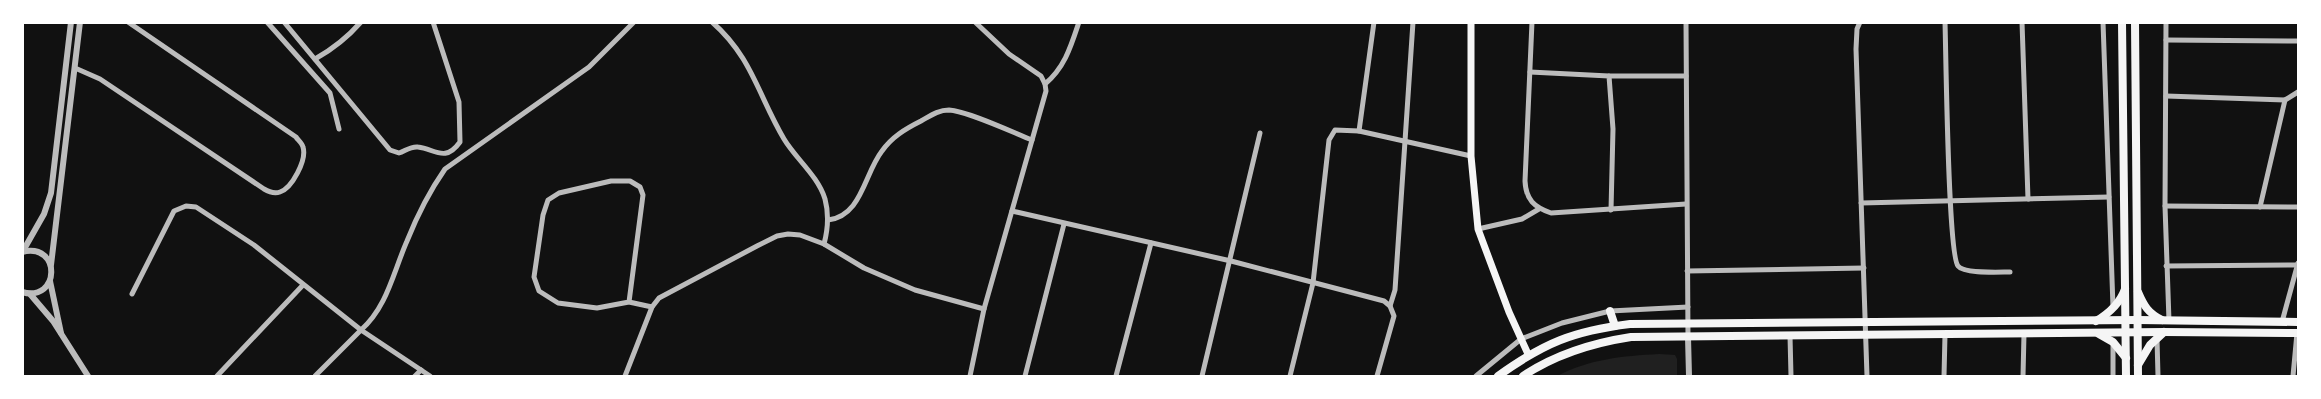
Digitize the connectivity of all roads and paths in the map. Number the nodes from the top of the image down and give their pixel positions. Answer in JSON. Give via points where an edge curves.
{"nodes":[{"id":1,"x":71,"y":22,"type":"edge"},
{"id":2,"x":80,"y":22,"type":"edge"},
{"id":3,"x":128,"y":22,"type":"edge"},
{"id":4,"x":267,"y":22,"type":"edge"},
{"id":5,"x":284,"y":22,"type":"edge"},
{"id":6,"x":361,"y":22,"type":"edge"},
{"id":7,"x":433,"y":22,"type":"edge"},
{"id":8,"x":634,"y":22,"type":"edge"},
{"id":9,"x":712,"y":22,"type":"edge"},
{"id":10,"x":975,"y":22,"type":"edge"},
{"id":11,"x":1079,"y":22,"type":"edge"},
{"id":12,"x":1374,"y":22,"type":"edge"},
{"id":13,"x":1413,"y":22,"type":"edge"},
{"id":14,"x":1471,"y":22,"type":"edge"},
{"id":15,"x":1532,"y":22,"type":"edge"},
{"id":16,"x":1686,"y":22,"type":"edge"},
{"id":17,"x":1860,"y":22,"type":"edge"},
{"id":18,"x":1945,"y":22,"type":"edge"},
{"id":19,"x":2022,"y":22,"type":"edge"},
{"id":20,"x":2103,"y":22,"type":"edge"},
{"id":21,"x":2122,"y":22,"type":"edge"},
{"id":22,"x":2135,"y":22,"type":"edge"},
{"id":23,"x":2166,"y":22,"type":"edge"},
{"id":24,"x":2166,"y":40,"type":"junction"},
{"id":25,"x":2298,"y":41,"type":"edge"},
{"id":26,"x":315,"y":59,"type":"junction"},
{"id":27,"x":75,"y":68,"type":"junction"},
{"id":28,"x":1530,"y":72,"type":"junction"},
{"id":29,"x":1609,"y":76,"type":"junction"},
{"id":30,"x":1686,"y":76,"type":"junction"},
{"id":31,"x":1045,"y":84,"type":"junction"},
{"id":32,"x":2298,"y":92,"type":"edge"},
{"id":33,"x":2166,"y":96,"type":"junction"},
{"id":34,"x":2286,"y":100,"type":"junction"},
{"id":35,"x":339,"y":129,"type":"dead end"},
{"id":36,"x":1359,"y":131,"type":"junction"},
{"id":37,"x":1260,"y":133,"type":"dead end"},
{"id":38,"x":1032,"y":140,"type":"junction"},
{"id":39,"x":1405,"y":141,"type":"junction"},
{"id":40,"x":1471,"y":156,"type":"junction"},
{"id":41,"x":2109,"y":197,"type":"junction"},
{"id":42,"x":2028,"y":199,"type":"junction"},
{"id":43,"x":1861,"y":202,"type":"junction"},
{"id":44,"x":1950,"y":202,"type":"junction"},
{"id":45,"x":1686,"y":204,"type":"junction"},
{"id":46,"x":2165,"y":206,"type":"junction"},
{"id":47,"x":2260,"y":207,"type":"junction"},
{"id":48,"x":2298,"y":207,"type":"edge"},
{"id":49,"x":1540,"y":209,"type":"junction"},
{"id":50,"x":1612,"y":210,"type":"junction"},
{"id":51,"x":1012,"y":211,"type":"junction"},
{"id":52,"x":828,"y":220,"type":"junction"},
{"id":53,"x":1064,"y":224,"type":"junction"},
{"id":54,"x":1478,"y":229,"type":"junction"},
{"id":55,"x":1151,"y":243,"type":"junction"},
{"id":56,"x":824,"y":244,"type":"junction"},
{"id":57,"x":23,"y":252,"type":"edge"},
{"id":58,"x":1231,"y":261,"type":"junction"},
{"id":59,"x":2298,"y":264,"type":"edge"},
{"id":60,"x":51,"y":265,"type":"junction"},
{"id":61,"x":2166,"y":266,"type":"junction"},
{"id":62,"x":1864,"y":268,"type":"junction"},
{"id":63,"x":1687,"y":271,"type":"junction"},
{"id":64,"x":2010,"y":272,"type":"dead end"},
{"id":65,"x":50,"y":281,"type":"junction"},
{"id":66,"x":1313,"y":283,"type":"junction"},
{"id":67,"x":303,"y":285,"type":"junction"},
{"id":68,"x":2125,"y":288,"type":"junction"},
{"id":69,"x":22,"y":292,"type":"edge"},
{"id":70,"x":2138,"y":292,"type":"junction"},
{"id":71,"x":30,"y":294,"type":"junction"},
{"id":72,"x":132,"y":294,"type":"dead end"},
{"id":73,"x":629,"y":302,"type":"junction"},
{"id":74,"x":1390,"y":306,"type":"junction"},
{"id":75,"x":652,"y":307,"type":"junction"},
{"id":76,"x":1688,"y":307,"type":"junction"},
{"id":77,"x":2113,"y":308,"type":"junction"},
{"id":78,"x":984,"y":309,"type":"junction"},
{"id":79,"x":1610,"y":311,"type":"junction"},
{"id":80,"x":2126,"y":320,"type":"junction"},
{"id":81,"x":2138,"y":320,"type":"junction"},
{"id":82,"x":2166,"y":321,"type":"junction"},
{"id":83,"x":2094,"y":322,"type":"junction"},
{"id":84,"x":2282,"y":322,"type":"junction"},
{"id":85,"x":2298,"y":322,"type":"edge"},
{"id":86,"x":1688,"y":323,"type":"junction"},
{"id":87,"x":1802,"y":323,"type":"junction"},
{"id":88,"x":1866,"y":323,"type":"junction"},
{"id":89,"x":1615,"y":326,"type":"junction"},
{"id":90,"x":361,"y":330,"type":"junction"},
{"id":91,"x":2164,"y":332,"type":"junction"},
{"id":92,"x":2095,"y":333,"type":"junction"},
{"id":93,"x":2126,"y":333,"type":"junction"},
{"id":94,"x":2138,"y":333,"type":"junction"},
{"id":95,"x":2298,"y":333,"type":"edge"},
{"id":96,"x":2024,"y":334,"type":"junction"},
{"id":97,"x":1866,"y":335,"type":"junction"},
{"id":98,"x":1945,"y":335,"type":"junction"},
{"id":99,"x":1790,"y":336,"type":"junction"},
{"id":100,"x":1803,"y":336,"type":"junction"},
{"id":101,"x":62,"y":337,"type":"junction"},
{"id":102,"x":1688,"y":337,"type":"junction"},
{"id":103,"x":1521,"y":339,"type":"junction"},
{"id":104,"x":2157,"y":339,"type":"junction"},
{"id":105,"x":2113,"y":342,"type":"junction"},
{"id":106,"x":1528,"y":354,"type":"junction"},
{"id":107,"x":2126,"y":358,"type":"junction"},
{"id":108,"x":2138,"y":364,"type":"junction"},
{"id":109,"x":421,"y":370,"type":"junction"},
{"id":110,"x":88,"y":376,"type":"edge"},
{"id":111,"x":217,"y":376,"type":"edge"},
{"id":112,"x":315,"y":376,"type":"edge"},
{"id":113,"x":415,"y":376,"type":"edge"},
{"id":114,"x":430,"y":376,"type":"edge"},
{"id":115,"x":628,"y":376,"type":"edge"},
{"id":116,"x":970,"y":376,"type":"edge"},
{"id":117,"x":1025,"y":376,"type":"edge"},
{"id":118,"x":1116,"y":376,"type":"edge"},
{"id":119,"x":1202,"y":376,"type":"edge"},
{"id":120,"x":1290,"y":376,"type":"edge"},
{"id":121,"x":1377,"y":376,"type":"edge"},
{"id":122,"x":1476,"y":376,"type":"edge"},
{"id":123,"x":1498,"y":376,"type":"edge"},
{"id":124,"x":1523,"y":376,"type":"edge"},
{"id":125,"x":1689,"y":376,"type":"edge"},
{"id":126,"x":1791,"y":376,"type":"edge"},
{"id":127,"x":1866,"y":376,"type":"edge"},
{"id":128,"x":1944,"y":376,"type":"edge"},
{"id":129,"x":2023,"y":376,"type":"edge"},
{"id":130,"x":2112,"y":376,"type":"edge"},
{"id":131,"x":2126,"y":376,"type":"edge"},
{"id":132,"x":2138,"y":376,"type":"edge"},
{"id":133,"x":2158,"y":376,"type":"edge"},
{"id":134,"x":2293,"y":376,"type":"edge"}],
"edges":[{"from":1,"to":57,"type":"street","via":[[51,193],[41,220]]},
{"from":2,"to":27,"type":"street"},
{"from":3,"to":27,"type":"street","via":[[296,137],[303,148],[303,155],[287,188],[276,193],[264,189],[100,79]]},
{"from":4,"to":35,"type":"street","via":[[330,93]]},
{"from":5,"to":26,"type":"street"},
{"from":6,"to":26,"type":"street","via":[[332,50]]},
{"from":7,"to":26,"type":"street","via":[[460,109],[460,142],[446,153],[416,147],[399,153],[390,150]]},
{"from":8,"to":90,"type":"street","via":[[589,67],[445,169],[430,190],[406,242],[387,295]]},
{"from":9,"to":52,"type":"street","via":[[737,47],[749,66],[784,140],[825,198]]},
{"from":10,"to":31,"type":"street","via":[[1009,54],[1040,76]]},
{"from":11,"to":31,"type":"street","via":[[1066,59]]},
{"from":12,"to":36,"type":"street"},
{"from":13,"to":39,"type":"street"},
{"from":14,"to":40,"type":"main road"},
{"from":15,"to":28,"type":"street"},
{"from":16,"to":30,"type":"street"},
{"from":17,"to":43,"type":"street","via":[[1856,49]]},
{"from":18,"to":44,"type":"street"},
{"from":19,"to":42,"type":"street"},
{"from":20,"to":41,"type":"street"},
{"from":21,"to":68,"type":"main road"},
{"from":22,"to":70,"type":"main road"},
{"from":23,"to":24,"type":"street"},
{"from":24,"to":25,"type":"street"},
{"from":24,"to":33,"type":"street"},
{"from":27,"to":60,"type":"street"},
{"from":28,"to":29,"type":"street"},
{"from":28,"to":49,"type":"street","via":[[1526,193]]},
{"from":29,"to":30,"type":"street"},
{"from":29,"to":50,"type":"street","via":[[1613,129]]},
{"from":30,"to":45,"type":"street"},
{"from":31,"to":38,"type":"street","via":[[1046,91]]},
{"from":32,"to":34,"type":"street"},
{"from":33,"to":34,"type":"street"},
{"from":33,"to":46,"type":"street"},
{"from":34,"to":47,"type":"street"},
{"from":36,"to":39,"type":"street"},
{"from":36,"to":66,"type":"street","via":[[1335,130],[1330,140]]},
{"from":37,"to":58,"type":"street"},
{"from":38,"to":51,"type":"street"},
{"from":38,"to":52,"type":"street","via":[[956,111],[938,112],[892,139],[881,152],[850,211],[838,219]]},
{"from":39,"to":40,"type":"street"},
{"from":39,"to":74,"type":"street","via":[[1395,290]]},
{"from":40,"to":54,"type":"main road"},
{"from":41,"to":42,"type":"street"},
{"from":41,"to":77,"type":"street"},
{"from":42,"to":44,"type":"street"},
{"from":43,"to":44,"type":"street"},
{"from":43,"to":62,"type":"street"},
{"from":44,"to":64,"type":"street","via":[[1957,265],[1964,270]]},
{"from":45,"to":50,"type":"street"},
{"from":45,"to":63,"type":"street"},
{"from":46,"to":47,"type":"street"},
{"from":46,"to":61,"type":"street"},
{"from":47,"to":48,"type":"street"},
{"from":49,"to":50,"type":"street","via":[[1563,214]]},
{"from":49,"to":54,"type":"street","via":[[1515,221]]},
{"from":51,"to":53,"type":"street"},
{"from":51,"to":78,"type":"street"},
{"from":52,"to":56,"type":"street"},
{"from":53,"to":55,"type":"street"},
{"from":53,"to":117,"type":"street"},
{"from":54,"to":103,"type":"main road"},
{"from":55,"to":58,"type":"street"},
{"from":55,"to":118,"type":"street"},
{"from":56,"to":75,"type":"street","via":[[800,235],[777,236],[666,293]]},
{"from":56,"to":78,"type":"street","via":[[864,268],[915,290]]},
{"from":57,"to":60,"type":"street","via":[[37,251]]},
{"from":58,"to":66,"type":"street"},
{"from":58,"to":119,"type":"street"},
{"from":59,"to":61,"type":"street"},
{"from":59,"to":84,"type":"street"},
{"from":60,"to":65,"type":"street"},
{"from":61,"to":82,"type":"street"},
{"from":62,"to":63,"type":"street"},
{"from":62,"to":88,"type":"street"},
{"from":63,"to":76,"type":"street"},
{"from":65,"to":71,"type":"street","via":[[42,290]]},
{"from":65,"to":101,"type":"street"},
{"from":66,"to":74,"type":"street","via":[[1384,301]]},
{"from":66,"to":120,"type":"street"},
{"from":67,"to":72,"type":"street","via":[[220,222],[196,207],[186,206],[174,211]]},
{"from":67,"to":90,"type":"street"},
{"from":67,"to":111,"type":"street"},
{"from":68,"to":77,"type":"main road"},
{"from":68,"to":80,"type":"main road"},
{"from":69,"to":71,"type":"street"},
{"from":70,"to":81,"type":"main road"},
{"from":70,"to":82,"type":"main road","via":[[2150,314]]},
{"from":71,"to":101,"type":"street"},
{"from":73,"to":73,"type":"street","via":[[597,308],[579,306],[558,303],[539,291],[534,277],[535,261],[548,200],[558,193],[611,181],[630,181],[640,187],[643,195]]},
{"from":73,"to":75,"type":"street"},
{"from":74,"to":121,"type":"street","via":[[1394,316]]},
{"from":75,"to":115,"type":"street"},
{"from":76,"to":79,"type":"street"},
{"from":76,"to":86,"type":"street"},
{"from":77,"to":83,"type":"main road"},
{"from":78,"to":116,"type":"street"},
{"from":79,"to":89,"type":"main road"},
{"from":79,"to":103,"type":"street","via":[[1562,323]]},
{"from":80,"to":81,"type":"main road"},
{"from":80,"to":83,"type":"main road"},
{"from":80,"to":93,"type":"main road"},
{"from":81,"to":82,"type":"main road"},
{"from":81,"to":94,"type":"main road"},
{"from":82,"to":84,"type":"main road"},
{"from":83,"to":88,"type":"main road"},
{"from":84,"to":85,"type":"main road"},
{"from":86,"to":87,"type":"main road"},
{"from":86,"to":89,"type":"main road"},
{"from":86,"to":102,"type":"street"},
{"from":87,"to":88,"type":"main road"},
{"from":87,"to":100,"type":"main road"},
{"from":88,"to":97,"type":"street"},
{"from":89,"to":106,"type":"main road","via":[[1564,338]]},
{"from":90,"to":109,"type":"street"},
{"from":90,"to":112,"type":"street"},
{"from":91,"to":94,"type":"main road"},
{"from":91,"to":95,"type":"main road"},
{"from":91,"to":104,"type":"main road"},
{"from":92,"to":93,"type":"main road"},
{"from":92,"to":96,"type":"main road"},
{"from":92,"to":105,"type":"main road"},
{"from":93,"to":94,"type":"main road"},
{"from":93,"to":107,"type":"main road"},
{"from":94,"to":108,"type":"main road"},
{"from":95,"to":134,"type":"street"},
{"from":96,"to":98,"type":"main road"},
{"from":96,"to":129,"type":"street"},
{"from":97,"to":98,"type":"main road"},
{"from":97,"to":100,"type":"main road"},
{"from":97,"to":127,"type":"street"},
{"from":98,"to":128,"type":"street"},
{"from":99,"to":100,"type":"main road"},
{"from":99,"to":102,"type":"main road"},
{"from":99,"to":126,"type":"street"},
{"from":101,"to":110,"type":"street"},
{"from":102,"to":124,"type":"main road","via":[[1631,337],[1599,342],[1570,352]]},
{"from":102,"to":125,"type":"street"},
{"from":103,"to":106,"type":"main road"},
{"from":103,"to":122,"type":"street"},
{"from":104,"to":108,"type":"main road"},
{"from":104,"to":133,"type":"street"},
{"from":105,"to":107,"type":"main road"},
{"from":105,"to":130,"type":"street"},
{"from":106,"to":123,"type":"main road"},
{"from":107,"to":131,"type":"main road"},
{"from":108,"to":132,"type":"main road"},
{"from":109,"to":113,"type":"street"},
{"from":109,"to":114,"type":"street"}]}
